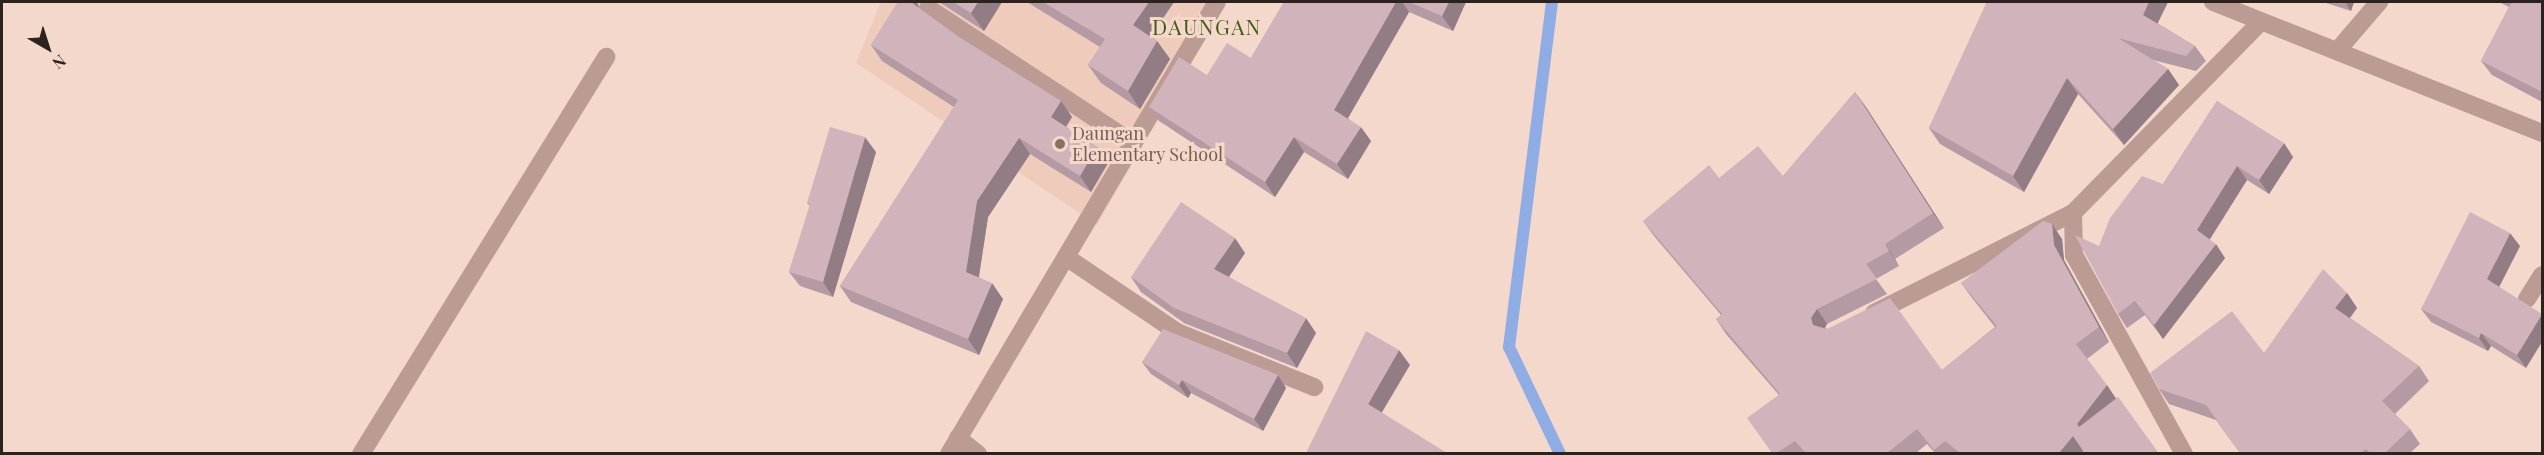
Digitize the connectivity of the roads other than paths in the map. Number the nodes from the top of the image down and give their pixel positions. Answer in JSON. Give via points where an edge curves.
{"nodes":[{"id":1,"x":1217,"y":2,"type":"edge"},
{"id":2,"x":2213,"y":2,"type":"edge"},
{"id":3,"x":2379,"y":2,"type":"edge"},
{"id":4,"x":928,"y":8,"type":"dead end"},
{"id":5,"x":2260,"y":23,"type":"junction"},
{"id":6,"x":2337,"y":51,"type":"junction"},
{"id":7,"x":606,"y":57,"type":"dead end"},
{"id":8,"x":2542,"y":133,"type":"edge"},
{"id":9,"x":1133,"y":143,"type":"junction"},
{"id":10,"x":2073,"y":213,"type":"junction"},
{"id":11,"x":1066,"y":257,"type":"junction"},
{"id":12,"x":2542,"y":275,"type":"edge"},
{"id":13,"x":2527,"y":299,"type":"dead end"},
{"id":14,"x":1854,"y":323,"type":"edge"},
{"id":15,"x":1314,"y":387,"type":"dead end"},
{"id":16,"x":954,"y":446,"type":"edge"},
{"id":17,"x":362,"y":453,"type":"edge"},
{"id":18,"x":978,"y":453,"type":"edge"},
{"id":19,"x":2184,"y":453,"type":"edge"}],
"edges":[{"from":1,"to":9,"type":"street"},
{"from":2,"to":5,"type":"street"},
{"from":3,"to":6,"type":"street"},
{"from":4,"to":9,"type":"street"},
{"from":5,"to":6,"type":"street"},
{"from":5,"to":10,"type":"street"},
{"from":6,"to":8,"type":"street"},
{"from":7,"to":17,"type":"street"},
{"from":9,"to":11,"type":"street"},
{"from":10,"to":14,"type":"street"},
{"from":10,"to":19,"type":"street","via":[[2074,255]]},
{"from":11,"to":15,"type":"street","via":[[1177,332]]},
{"from":11,"to":16,"type":"street"},
{"from":12,"to":13,"type":"street"},
{"from":16,"to":18,"type":"street"}]}
